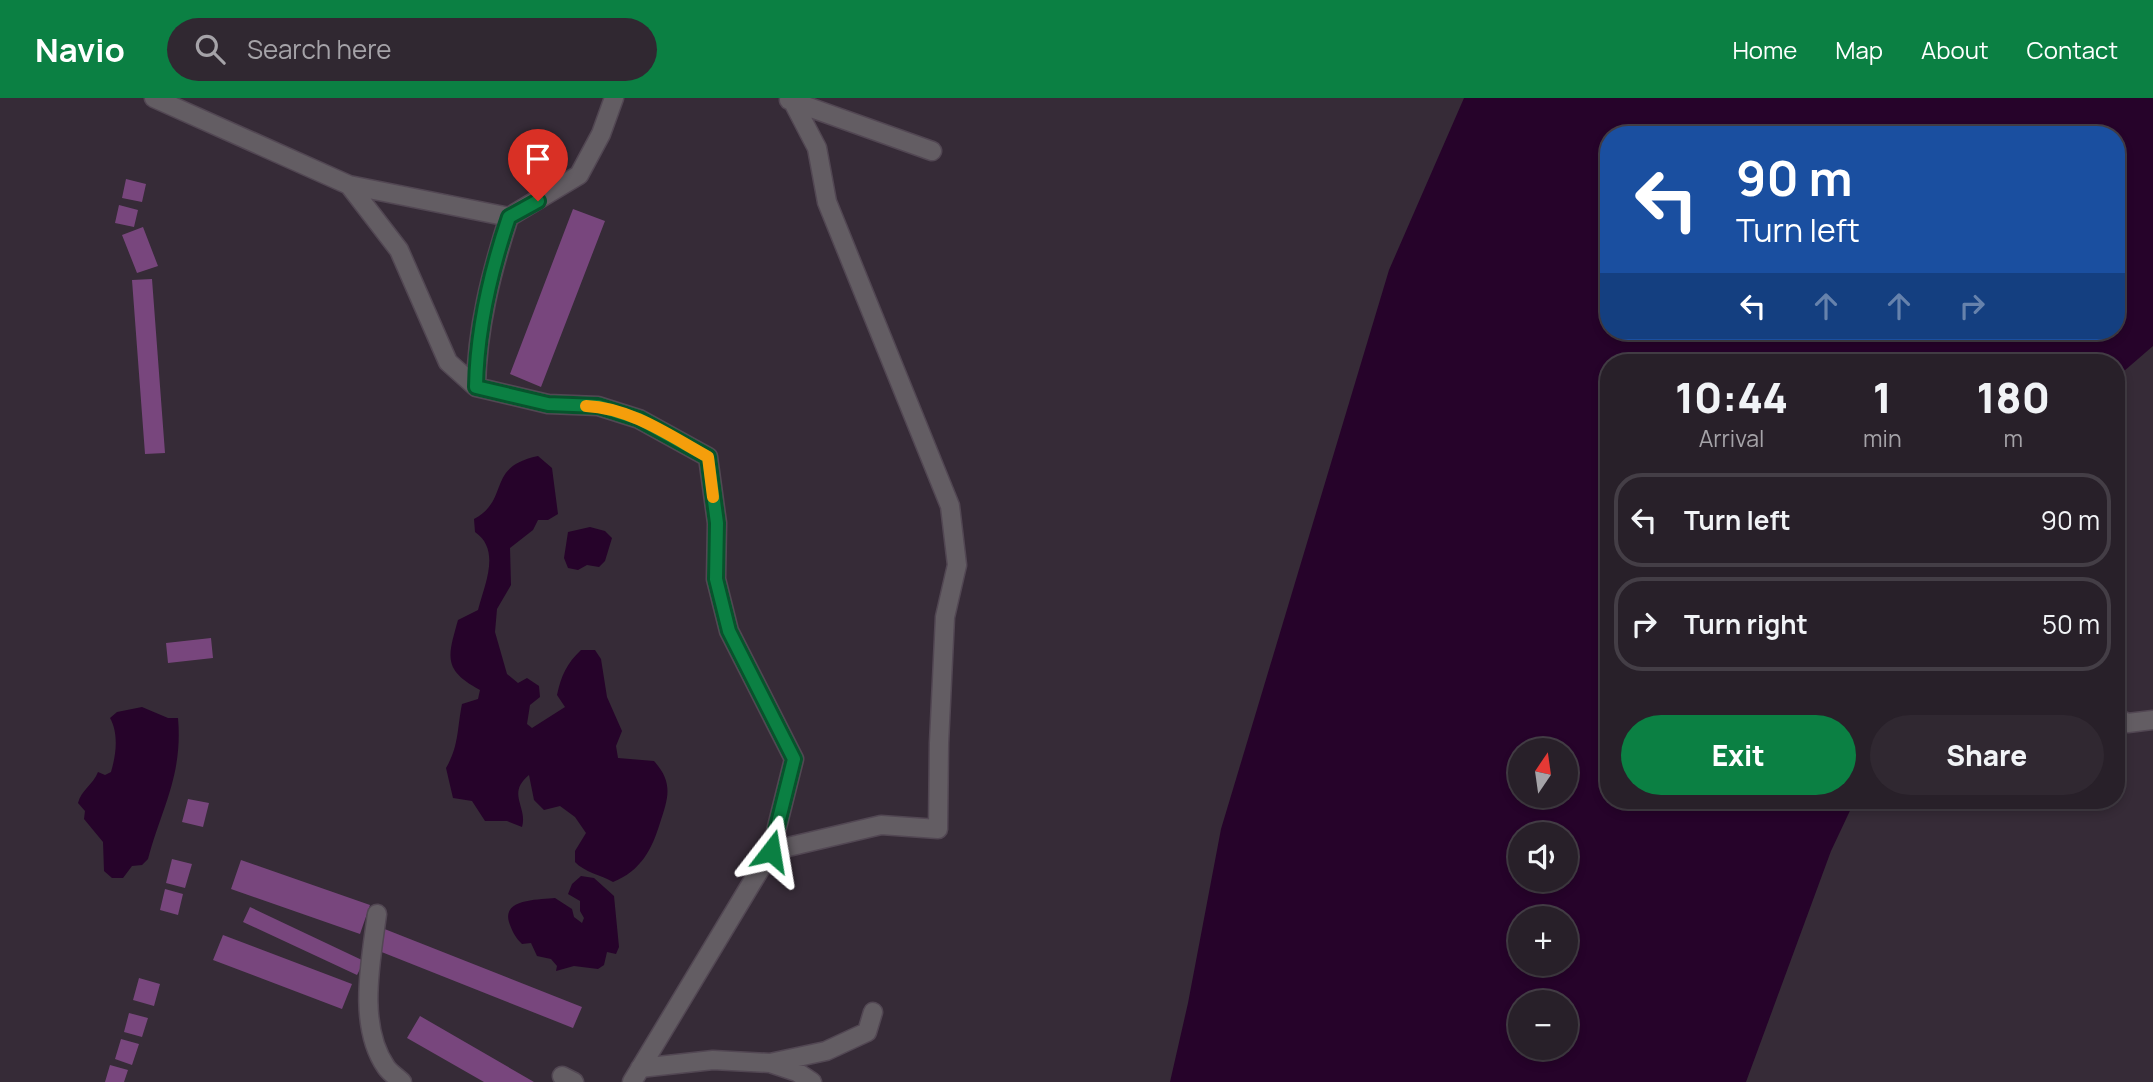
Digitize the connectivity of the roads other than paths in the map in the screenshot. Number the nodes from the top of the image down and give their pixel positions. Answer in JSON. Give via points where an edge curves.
{"nodes":[{"id":1,"x":154,"y":98,"type":"edge"},
{"id":2,"x":614,"y":98,"type":"edge"},
{"id":3,"x":788,"y":100,"type":"edge"},
{"id":4,"x":932,"y":151,"type":"dead end"},
{"id":5,"x":349,"y":185,"type":"junction"},
{"id":6,"x":509,"y":217,"type":"junction"},
{"id":7,"x":476,"y":387,"type":"junction"},
{"id":8,"x":2153,"y":720,"type":"edge"},
{"id":9,"x":2125,"y":722,"type":"edge"},
{"id":10,"x":771,"y":851,"type":"junction"},
{"id":11,"x":377,"y":914,"type":"dead end"},
{"id":12,"x":873,"y":1012,"type":"dead end"},
{"id":13,"x":771,"y":1063,"type":"junction"},
{"id":14,"x":636,"y":1075,"type":"edge"},
{"id":15,"x":402,"y":1082,"type":"edge"},
{"id":16,"x":812,"y":1082,"type":"edge"}],
"edges":[{"from":1,"to":5,"type":"street"},
{"from":2,"to":6,"type":"street","via":[[579,175]]},
{"from":3,"to":4,"type":"street"},
{"from":3,"to":10,"type":"street","via":[[817,148],[827,202],[950,506],[957,565],[945,617],[938,829],[881,825]]},
{"from":5,"to":6,"type":"street"},
{"from":5,"to":7,"type":"street","via":[[399,250],[448,362]]},
{"from":6,"to":7,"type":"street","via":[[481,323]]},
{"from":7,"to":10,"type":"street","via":[[548,404],[598,406],[639,419],[708,457],[717,523],[716,579],[729,631],[794,759]]},
{"from":8,"to":9,"type":"street"},
{"from":10,"to":14,"type":"street"},
{"from":11,"to":15,"type":"street","via":[[367,989],[370,1012],[375,1044],[386,1068]]},
{"from":12,"to":13,"type":"street","via":[[867,1032],[826,1051]]},
{"from":13,"to":14,"type":"street","via":[[713,1060]]},
{"from":13,"to":16,"type":"street"}]}
